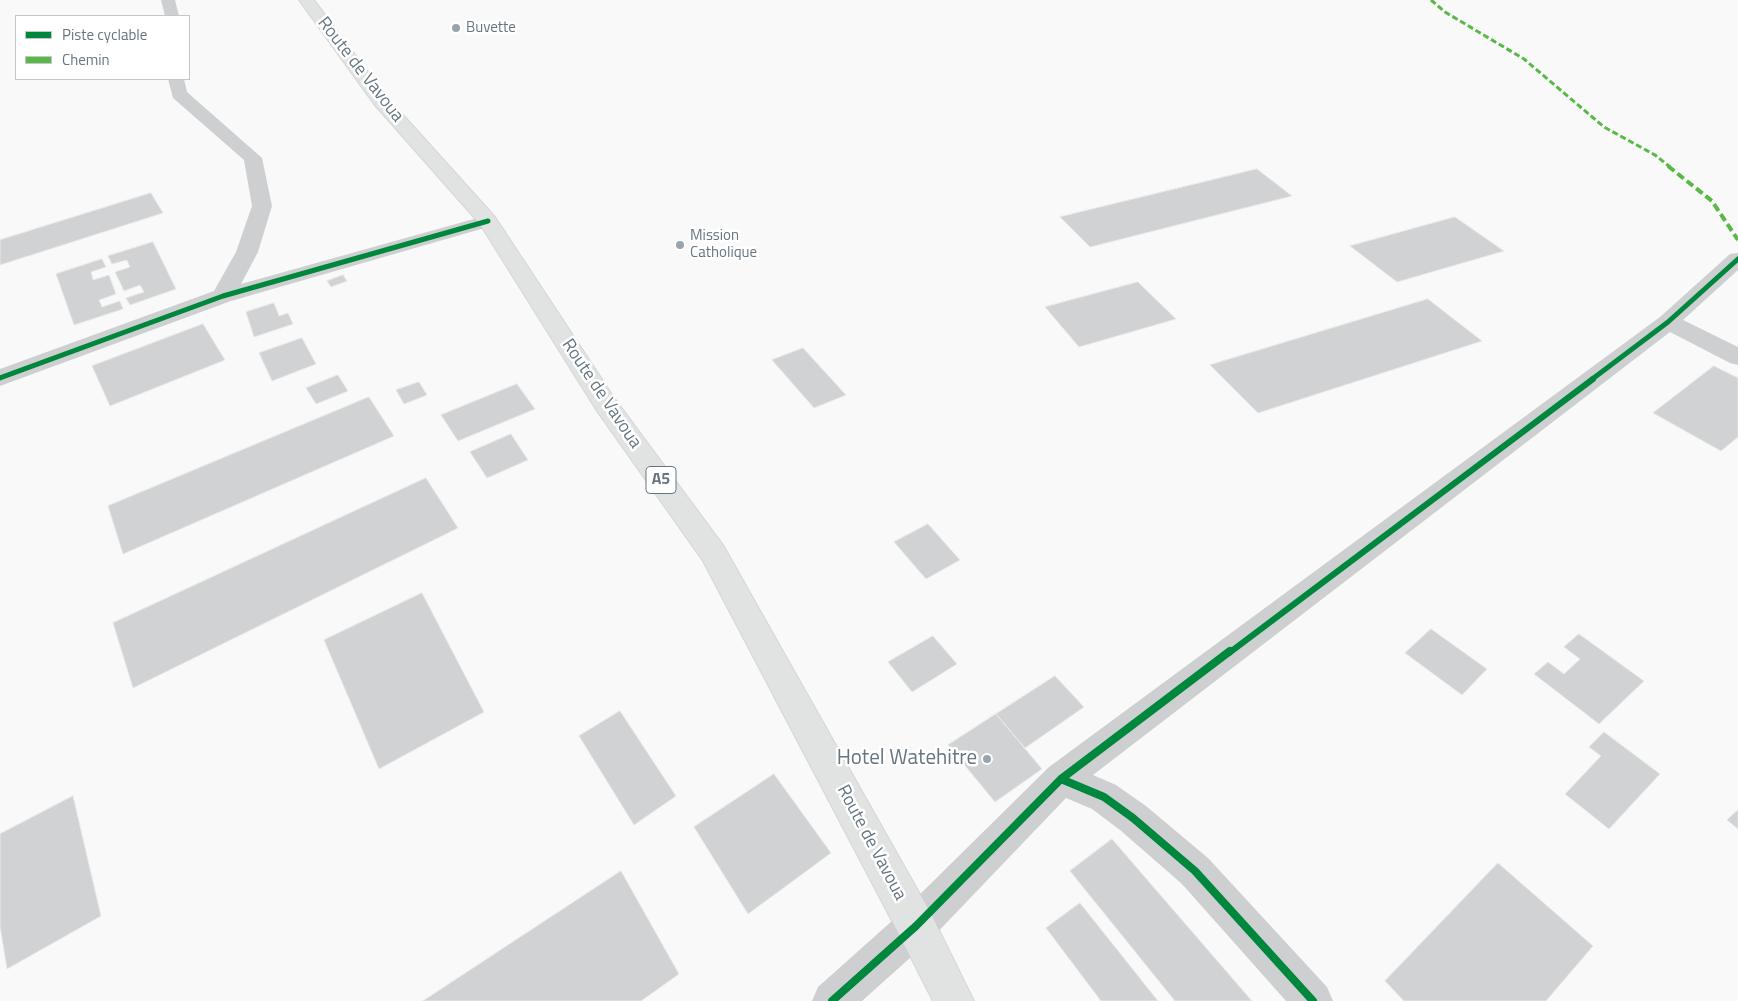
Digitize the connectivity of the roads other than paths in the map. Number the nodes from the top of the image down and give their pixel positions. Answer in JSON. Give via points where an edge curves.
{"nodes":[{"id":1,"x":168,"y":0,"type":"edge"},
{"id":2,"x":306,"y":0,"type":"edge"},
{"id":3,"x":172,"y":15,"type":"edge"},
{"id":4,"x":176,"y":80,"type":"edge"},
{"id":5,"x":488,"y":221,"type":"junction"},
{"id":6,"x":1738,"y":259,"type":"edge"},
{"id":7,"x":223,"y":296,"type":"junction"},
{"id":8,"x":1668,"y":322,"type":"junction"},
{"id":9,"x":1738,"y":357,"type":"edge"},
{"id":10,"x":0,"y":378,"type":"edge"},
{"id":11,"x":1061,"y":779,"type":"junction"},
{"id":12,"x":916,"y":926,"type":"junction"},
{"id":13,"x":832,"y":1001,"type":"edge"},
{"id":14,"x":954,"y":1001,"type":"edge"},
{"id":15,"x":1312,"y":1001,"type":"edge"}],
"edges":[{"from":1,"to":3,"type":"street"},
{"from":2,"to":5,"type":"main road","name":"Route de Vavoua","number":"A5","via":[[380,100]]},
{"from":4,"to":7,"type":"street","via":[[180,94],[253,158],[262,206],[247,252]]},
{"from":5,"to":7,"type":"street"},
{"from":5,"to":12,"type":"main road","name":"Route de Vavoua","number":"A5","via":[[606,405],[713,552]]},
{"from":6,"to":8,"type":"street"},
{"from":7,"to":10,"type":"street"},
{"from":8,"to":9,"type":"street"},
{"from":8,"to":11,"type":"street"},
{"from":11,"to":12,"type":"street"},
{"from":11,"to":15,"type":"street","via":[[1104,797],[1134,818],[1195,871]]},
{"from":12,"to":13,"type":"street"},
{"from":12,"to":14,"type":"main road","name":"Route de Vavoua","number":"A5"}]}
